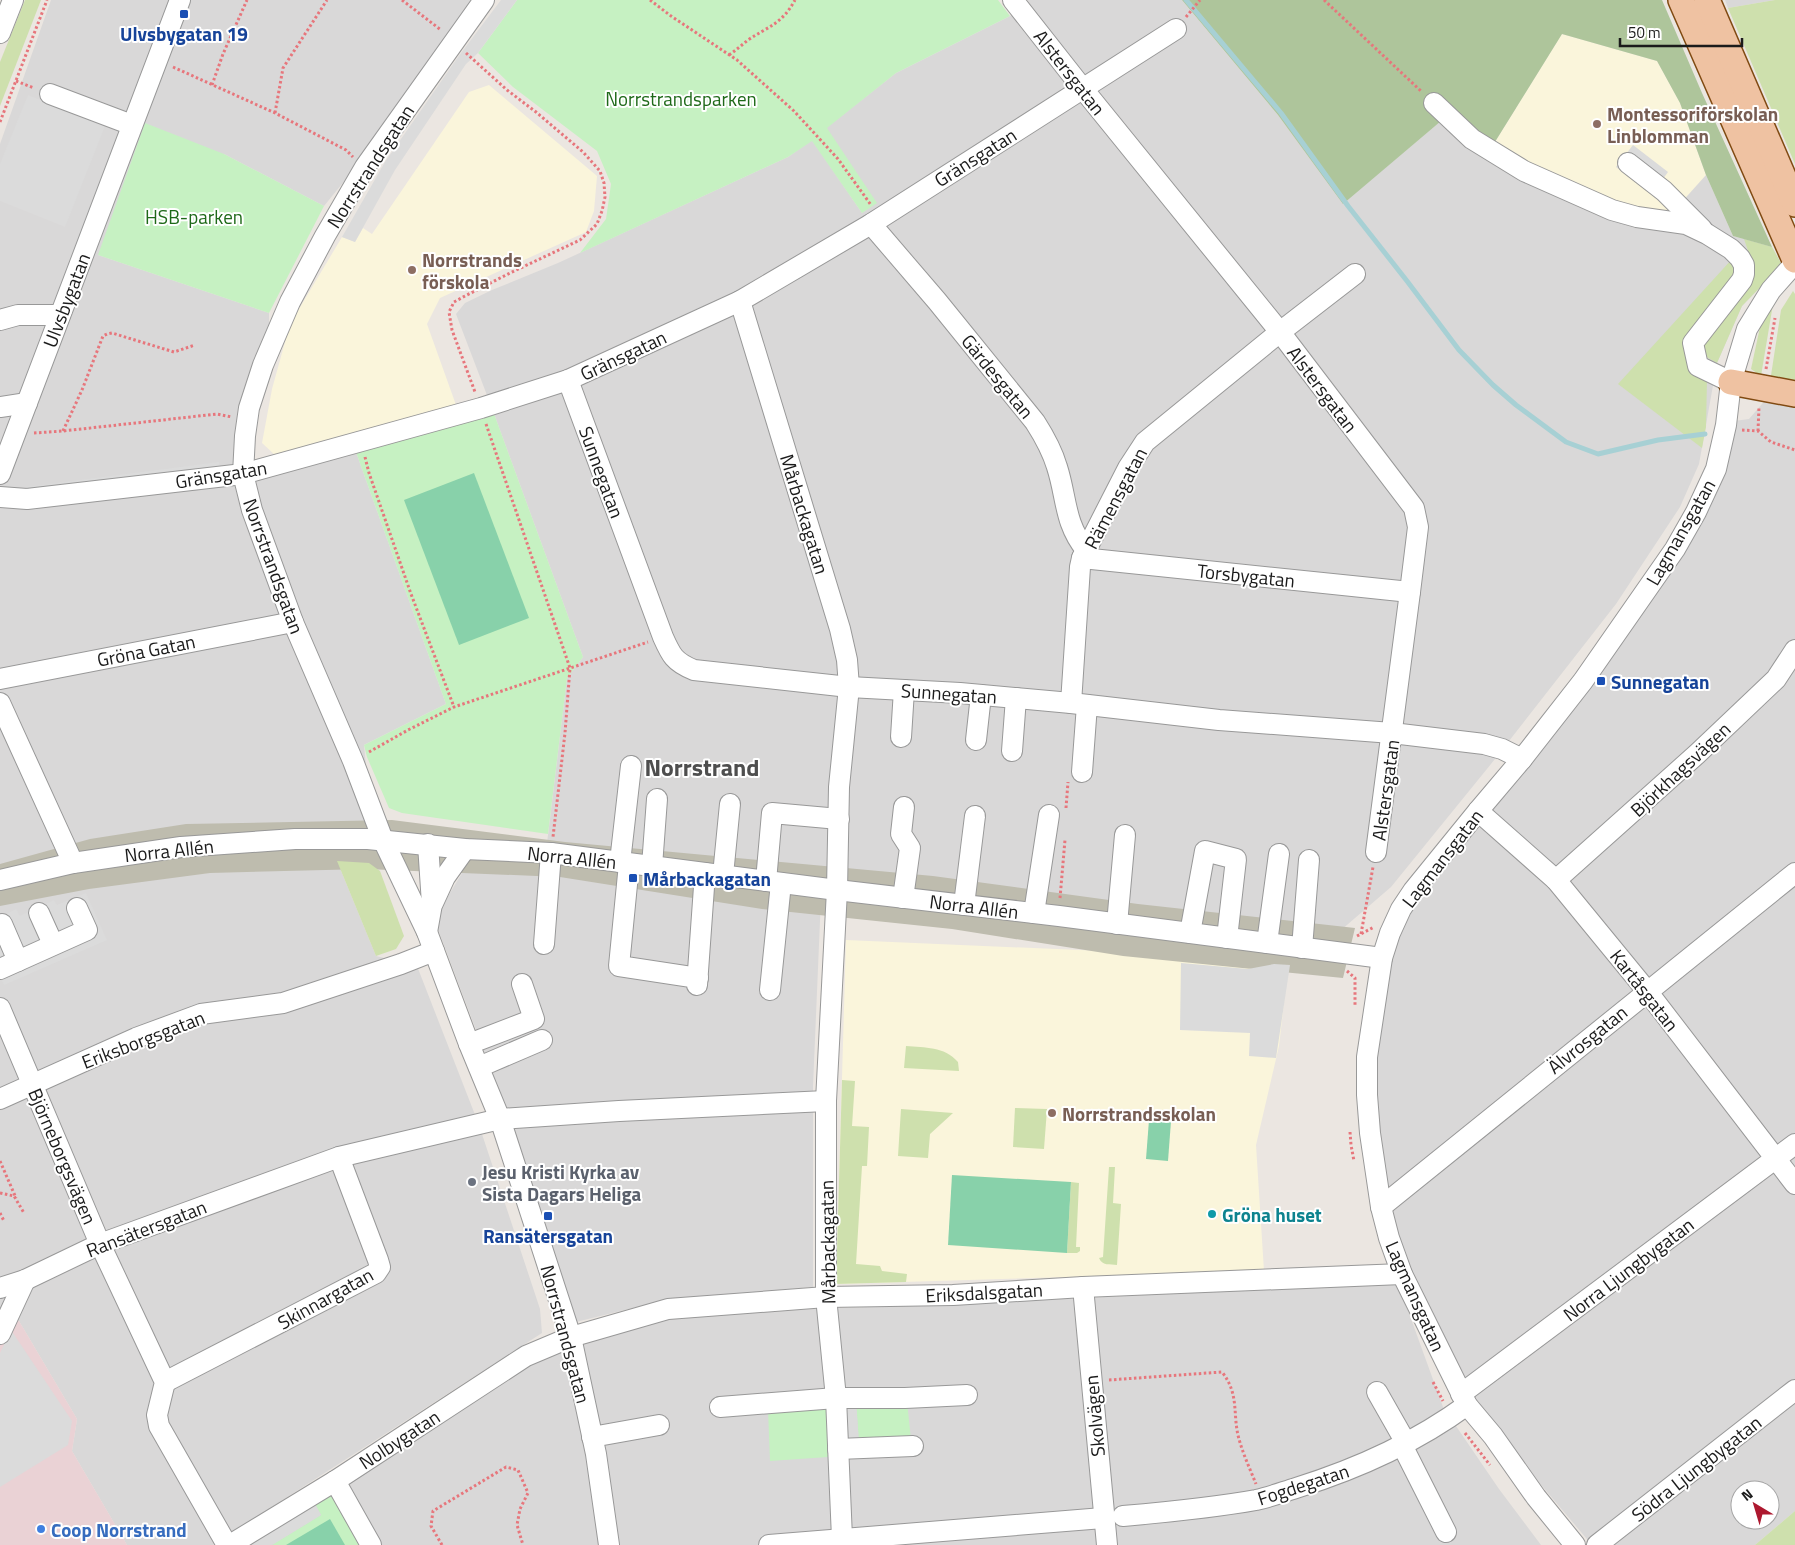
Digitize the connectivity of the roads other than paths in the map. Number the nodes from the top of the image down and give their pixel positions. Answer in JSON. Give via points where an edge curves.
{"nodes":[{"id":1,"x":13,"y":0,"type":"edge"},
{"id":2,"x":180,"y":0,"type":"edge"},
{"id":3,"x":484,"y":0,"type":"edge"},
{"id":4,"x":1013,"y":0,"type":"edge"},
{"id":5,"x":1681,"y":0,"type":"edge"},
{"id":6,"x":1707,"y":0,"type":"edge"},
{"id":7,"x":1176,"y":29,"type":"dead end"},
{"id":8,"x":0,"y":33,"type":"edge"},
{"id":9,"x":1083,"y":89,"type":"junction"},
{"id":10,"x":50,"y":94,"type":"dead end"},
{"id":11,"x":1434,"y":103,"type":"road end"},
{"id":12,"x":132,"y":125,"type":"junction"},
{"id":13,"x":1628,"y":163,"type":"dead end"},
{"id":14,"x":1795,"y":204,"type":"edge"},
{"id":15,"x":875,"y":221,"type":"junction"},
{"id":16,"x":1706,"y":234,"type":"junction"},
{"id":17,"x":1792,"y":255,"type":"edge"},
{"id":18,"x":1355,"y":274,"type":"dead end"},
{"id":19,"x":740,"y":301,"type":"junction"},
{"id":20,"x":60,"y":315,"type":"junction"},
{"id":21,"x":0,"y":320,"type":"edge"},
{"id":22,"x":1280,"y":332,"type":"junction"},
{"id":23,"x":568,"y":380,"type":"junction"},
{"id":24,"x":1731,"y":382,"type":"junction"},
{"id":25,"x":1795,"y":394,"type":"edge"},
{"id":26,"x":27,"y":403,"type":"junction"},
{"id":27,"x":0,"y":407,"type":"edge"},
{"id":28,"x":0,"y":474,"type":"edge"},
{"id":29,"x":243,"y":474,"type":"junction"},
{"id":30,"x":0,"y":497,"type":"edge"},
{"id":31,"x":1084,"y":554,"type":"junction"},
{"id":32,"x":1410,"y":592,"type":"junction"},
{"id":33,"x":293,"y":622,"type":"junction"},
{"id":34,"x":1795,"y":650,"type":"edge"},
{"id":35,"x":0,"y":679,"type":"edge"},
{"id":36,"x":849,"y":687,"type":"junction"},
{"id":37,"x":904,"y":690,"type":"junction"},
{"id":38,"x":981,"y":695,"type":"junction"},
{"id":39,"x":1016,"y":698,"type":"junction"},
{"id":40,"x":0,"y":702,"type":"edge"},
{"id":41,"x":1079,"y":704,"type":"junction"},
{"id":42,"x":1392,"y":733,"type":"junction"},
{"id":43,"x":901,"y":737,"type":"dead end"},
{"id":44,"x":976,"y":740,"type":"dead end"},
{"id":45,"x":1012,"y":751,"type":"dead end"},
{"id":46,"x":1522,"y":759,"type":"junction"},
{"id":47,"x":631,"y":766,"type":"dead end"},
{"id":48,"x":1082,"y":772,"type":"dead end"},
{"id":49,"x":657,"y":798,"type":"dead end"},
{"id":50,"x":730,"y":804,"type":"dead end"},
{"id":51,"x":904,"y":807,"type":"dead end"},
{"id":52,"x":1478,"y":810,"type":"junction"},
{"id":53,"x":1049,"y":815,"type":"dead end"},
{"id":54,"x":974,"y":816,"type":"dead end"},
{"id":55,"x":838,"y":819,"type":"junction"},
{"id":56,"x":1126,"y":835,"type":"dead end"},
{"id":57,"x":383,"y":840,"type":"junction"},
{"id":58,"x":428,"y":844,"type":"junction"},
{"id":59,"x":465,"y":849,"type":"junction"},
{"id":60,"x":1376,"y":852,"type":"road end"},
{"id":61,"x":551,"y":853,"type":"junction"},
{"id":62,"x":1279,"y":854,"type":"dead end"},
{"id":63,"x":1309,"y":860,"type":"dead end"},
{"id":64,"x":74,"y":862,"type":"junction"},
{"id":65,"x":624,"y":863,"type":"junction"},
{"id":66,"x":652,"y":866,"type":"junction"},
{"id":67,"x":1795,"y":872,"type":"edge"},
{"id":68,"x":714,"y":874,"type":"junction"},
{"id":69,"x":0,"y":880,"type":"edge"},
{"id":70,"x":1556,"y":880,"type":"junction"},
{"id":71,"x":774,"y":882,"type":"junction"},
{"id":72,"x":837,"y":890,"type":"junction"},
{"id":73,"x":903,"y":898,"type":"junction"},
{"id":74,"x":432,"y":904,"type":"junction"},
{"id":75,"x":964,"y":905,"type":"junction"},
{"id":76,"x":77,"y":908,"type":"dead end"},
{"id":77,"x":39,"y":913,"type":"dead end"},
{"id":78,"x":1034,"y":913,"type":"junction"},
{"id":79,"x":2,"y":924,"type":"dead end"},
{"id":80,"x":1117,"y":924,"type":"junction"},
{"id":81,"x":427,"y":932,"type":"junction"},
{"id":82,"x":1190,"y":933,"type":"junction"},
{"id":83,"x":1227,"y":938,"type":"junction"},
{"id":84,"x":1267,"y":943,"type":"junction"},
{"id":85,"x":53,"y":944,"type":"junction"},
{"id":86,"x":544,"y":944,"type":"dead end"},
{"id":87,"x":1302,"y":948,"type":"junction"},
{"id":88,"x":434,"y":951,"type":"junction"},
{"id":89,"x":1382,"y":958,"type":"junction"},
{"id":90,"x":18,"y":961,"type":"junction"},
{"id":91,"x":0,"y":969,"type":"edge"},
{"id":92,"x":522,"y":984,"type":"dead end"},
{"id":93,"x":770,"y":990,"type":"dead end"},
{"id":94,"x":1647,"y":991,"type":"junction"},
{"id":95,"x":0,"y":1008,"type":"edge"},
{"id":96,"x":542,"y":1040,"type":"dead end"},
{"id":97,"x":469,"y":1044,"type":"junction"},
{"id":98,"x":479,"y":1067,"type":"junction"},
{"id":99,"x":33,"y":1084,"type":"junction"},
{"id":100,"x":0,"y":1099,"type":"edge"},
{"id":101,"x":826,"y":1101,"type":"junction"},
{"id":102,"x":500,"y":1119,"type":"junction"},
{"id":103,"x":1795,"y":1144,"type":"edge"},
{"id":104,"x":339,"y":1157,"type":"junction"},
{"id":105,"x":1775,"y":1159,"type":"junction"},
{"id":106,"x":1795,"y":1184,"type":"edge"},
{"id":107,"x":1381,"y":1207,"type":"junction"},
{"id":108,"x":100,"y":1244,"type":"junction"},
{"id":109,"x":1402,"y":1274,"type":"junction"},
{"id":110,"x":25,"y":1280,"type":"junction"},
{"id":111,"x":1083,"y":1287,"type":"junction"},
{"id":112,"x":0,"y":1288,"type":"edge"},
{"id":113,"x":826,"y":1297,"type":"junction"},
{"id":114,"x":0,"y":1334,"type":"edge"},
{"id":115,"x":571,"y":1337,"type":"junction"},
{"id":116,"x":165,"y":1382,"type":"junction"},
{"id":117,"x":1795,"y":1390,"type":"edge"},
{"id":118,"x":1377,"y":1392,"type":"dead end"},
{"id":119,"x":967,"y":1395,"type":"dead end"},
{"id":120,"x":836,"y":1398,"type":"junction"},
{"id":121,"x":1464,"y":1399,"type":"junction"},
{"id":122,"x":720,"y":1407,"type":"dead end"},
{"id":123,"x":659,"y":1425,"type":"dead end"},
{"id":124,"x":592,"y":1437,"type":"junction"},
{"id":125,"x":1404,"y":1444,"type":"junction"},
{"id":126,"x":913,"y":1446,"type":"dead end"},
{"id":127,"x":838,"y":1448,"type":"junction"},
{"id":128,"x":335,"y":1480,"type":"junction"},
{"id":129,"x":1123,"y":1516,"type":"dead end"},
{"id":130,"x":1103,"y":1518,"type":"junction"},
{"id":131,"x":1446,"y":1532,"type":"dead end"},
{"id":132,"x":842,"y":1538,"type":"junction"},
{"id":133,"x":229,"y":1545,"type":"edge"},
{"id":134,"x":371,"y":1545,"type":"edge"},
{"id":135,"x":609,"y":1545,"type":"edge"},
{"id":136,"x":770,"y":1545,"type":"edge"},
{"id":137,"x":1107,"y":1545,"type":"edge"},
{"id":138,"x":1575,"y":1545,"type":"edge"},
{"id":139,"x":1597,"y":1545,"type":"edge"}],
"edges":[{"from":1,"to":8,"type":"street"},
{"from":2,"to":12,"type":"street","name":"Ulvsbygatan"},
{"from":3,"to":29,"type":"street","name":"Norrstrandsgatan","via":[[365,167],[290,302],[249,408]]},
{"from":4,"to":9,"type":"street","name":"Alstersgatan"},
{"from":5,"to":17,"type":"main road"},
{"from":6,"to":14,"type":"main road"},
{"from":7,"to":9,"type":"street","name":"Gränsgatan"},
{"from":9,"to":15,"type":"street","name":"Gränsgatan"},
{"from":9,"to":22,"type":"street","name":"Alstersgatan"},
{"from":10,"to":12,"type":"street"},
{"from":11,"to":16,"type":"street","via":[[1472,139],[1524,171],[1612,210],[1686,224]]},
{"from":12,"to":20,"type":"street","name":"Ulvsbygatan"},
{"from":13,"to":16,"type":"street","via":[[1664,191]]},
{"from":15,"to":19,"type":"street","name":"Gränsgatan"},
{"from":15,"to":31,"type":"street","name":"Gärdesgatan","via":[[1047,440],[1057,467],[1070,524]]},
{"from":16,"to":24,"type":"street","via":[[1731,249],[1744,265],[1742,280],[1693,343],[1698,366]]},
{"from":17,"to":24,"type":"street","name":"Lagmansgatan","via":[[1747,329]]},
{"from":18,"to":22,"type":"street","name":"Rämensgatan"},
{"from":19,"to":23,"type":"street","name":"Gränsgatan"},
{"from":19,"to":36,"type":"street","name":"Mårbackagatan","via":[[840,629]]},
{"from":20,"to":21,"type":"street","via":[[18,315]]},
{"from":20,"to":26,"type":"street","name":"Ulvsbygatan"},
{"from":22,"to":31,"type":"street","name":"Rämensgatan","via":[[1145,442]]},
{"from":22,"to":32,"type":"street","name":"Alstersgatan","via":[[1414,508],[1418,527]]},
{"from":23,"to":29,"type":"street","name":"Gränsgatan","via":[[481,408]]},
{"from":23,"to":36,"type":"street","name":"Sunnegatan","via":[[671,656],[694,670]]},
{"from":24,"to":25,"type":"main road"},
{"from":24,"to":46,"type":"street","name":"Lagmansgatan","via":[[1716,469],[1675,550],[1583,681]]},
{"from":26,"to":27,"type":"street"},
{"from":26,"to":28,"type":"street","name":"Ulvsbygatan"},
{"from":29,"to":30,"type":"street","name":"Gränsgatan","via":[[26,500]]},
{"from":29,"to":33,"type":"street","name":"Norrstrandsgatan","via":[[252,510]]},
{"from":31,"to":32,"type":"street","name":"Torsbygatan"},
{"from":31,"to":41,"type":"street","name":"Rämensgatan","via":[[1080,568]]},
{"from":32,"to":42,"type":"street","name":"Alstersgatan"},
{"from":33,"to":35,"type":"street","name":"Gröna Gatan"},
{"from":33,"to":57,"type":"street","name":"Norrstrandsgatan","via":[[353,760]]},
{"from":34,"to":70,"type":"street","name":"Björkhagsvägen","via":[[1776,679]]},
{"from":36,"to":37,"type":"street","name":"Sunnegatan"},
{"from":36,"to":55,"type":"street","name":"Mårbackagatan"},
{"from":37,"to":38,"type":"street","name":"Sunnegatan"},
{"from":37,"to":43,"type":"street"},
{"from":38,"to":39,"type":"street","name":"Sunnegatan"},
{"from":38,"to":44,"type":"street"},
{"from":39,"to":41,"type":"street","name":"Sunnegatan"},
{"from":39,"to":45,"type":"street"},
{"from":40,"to":64,"type":"street"},
{"from":41,"to":42,"type":"street","name":"Sunnegatan","via":[[1219,720]]},
{"from":41,"to":48,"type":"street","name":"Rämensgatan"},
{"from":42,"to":46,"type":"street","name":"Sunnegatan","via":[[1484,744]]},
{"from":42,"to":60,"type":"street","name":"Alstersgatan"},
{"from":46,"to":52,"type":"street","name":"Lagmansgatan"},
{"from":47,"to":65,"type":"street"},
{"from":49,"to":66,"type":"street"},
{"from":50,"to":68,"type":"street"},
{"from":51,"to":73,"type":"street","via":[[901,834],[910,848]]},
{"from":52,"to":70,"type":"street","name":"Kartåsgatan"},
{"from":52,"to":89,"type":"street","name":"Lagmansgatan","via":[[1401,909]]},
{"from":53,"to":78,"type":"street"},
{"from":54,"to":75,"type":"street"},
{"from":55,"to":71,"type":"street","via":[[772,813]]},
{"from":55,"to":72,"type":"street","name":"Mårbackagatan"},
{"from":56,"to":80,"type":"street"},
{"from":57,"to":58,"type":"street","name":"Norra Allén"},
{"from":57,"to":64,"type":"street","name":"Norra Allén","via":[[295,839],[200,845]]},
{"from":57,"to":81,"type":"street","name":"Norrstrandsgatan"},
{"from":58,"to":59,"type":"street","name":"Norra Allén"},
{"from":58,"to":74,"type":"street"},
{"from":59,"to":61,"type":"street","name":"Norra Allén"},
{"from":59,"to":74,"type":"street","via":[[445,877]]},
{"from":61,"to":65,"type":"street","name":"Norra Allén"},
{"from":61,"to":86,"type":"street"},
{"from":62,"to":84,"type":"street"},
{"from":63,"to":87,"type":"street"},
{"from":64,"to":69,"type":"street","name":"Norra Allén"},
{"from":65,"to":66,"type":"street","name":"Norra Allén"},
{"from":65,"to":68,"type":"street","via":[[619,966],[698,982]]},
{"from":66,"to":68,"type":"street","name":"Norra Allén"},
{"from":67,"to":94,"type":"street","name":"Älvrosgatan"},
{"from":68,"to":71,"type":"street","name":"Norra Allén"},
{"from":70,"to":94,"type":"street","name":"Kartåsgatan"},
{"from":71,"to":72,"type":"street","name":"Norra Allén"},
{"from":71,"to":93,"type":"street"},
{"from":72,"to":73,"type":"street","name":"Norra Allén"},
{"from":72,"to":101,"type":"street","name":"Mårbackagatan"},
{"from":73,"to":75,"type":"street","name":"Norra Allén"},
{"from":74,"to":81,"type":"street"},
{"from":75,"to":78,"type":"street","name":"Norra Allén"},
{"from":76,"to":85,"type":"street","via":[[86,930]]},
{"from":77,"to":85,"type":"street"},
{"from":78,"to":80,"type":"street","name":"Norra Allén"},
{"from":79,"to":90,"type":"street"},
{"from":80,"to":82,"type":"street","name":"Norra Allén"},
{"from":81,"to":88,"type":"street","name":"Norrstrandsgatan"},
{"from":82,"to":83,"type":"street","name":"Norra Allén"},
{"from":82,"to":83,"type":"street","via":[[1205,852],[1236,859]]},
{"from":83,"to":84,"type":"street","name":"Norra Allén"},
{"from":84,"to":87,"type":"street","name":"Norra Allén"},
{"from":85,"to":90,"type":"street"},
{"from":87,"to":89,"type":"street","name":"Norra Allén"},
{"from":88,"to":97,"type":"street","name":"Norrstrandsgatan"},
{"from":88,"to":99,"type":"street","name":"Eriksborgsgatan","via":[[283,1003],[201,1014],[136,1038]]},
{"from":89,"to":107,"type":"street","name":"Lagmansgatan","via":[[1367,1057],[1370,1133]]},
{"from":90,"to":91,"type":"street"},
{"from":92,"to":97,"type":"street","via":[[534,1019]]},
{"from":94,"to":105,"type":"street","name":"Kartåsgatan"},
{"from":94,"to":107,"type":"street","name":"Älvrosgatan"},
{"from":95,"to":99,"type":"street","name":"Björneborgsvägen"},
{"from":96,"to":98,"type":"street"},
{"from":97,"to":98,"type":"street","name":"Norrstrandsgatan"},
{"from":98,"to":102,"type":"street","name":"Norrstrandsgatan"},
{"from":99,"to":100,"type":"street","name":"Eriksborgsgatan"},
{"from":99,"to":108,"type":"street","name":"Björneborgsvägen"},
{"from":101,"to":102,"type":"street","name":"Ransätersgatan"},
{"from":101,"to":113,"type":"street","name":"Mårbackagatan"},
{"from":102,"to":104,"type":"street","name":"Ransätersgatan"},
{"from":102,"to":115,"type":"street","name":"Norrstrandsgatan"},
{"from":103,"to":105,"type":"street","name":"Norra Ljungbygatan"},
{"from":104,"to":108,"type":"street","name":"Ransätersgatan"},
{"from":104,"to":116,"type":"street","name":"Skinnargatan","via":[[378,1260],[380,1267],[376,1273]]},
{"from":105,"to":106,"type":"street","name":"Kartåsgatan"},
{"from":105,"to":121,"type":"street","name":"Norra Ljungbygatan"},
{"from":107,"to":109,"type":"street","name":"Lagmansgatan"},
{"from":108,"to":110,"type":"street","name":"Ransätersgatan"},
{"from":108,"to":116,"type":"street","name":"Björneborgsvägen"},
{"from":109,"to":111,"type":"street","name":"Eriksdalsgatan"},
{"from":109,"to":121,"type":"street","name":"Lagmansgatan"},
{"from":110,"to":112,"type":"street","name":"Ransätersgatan"},
{"from":110,"to":114,"type":"street"},
{"from":111,"to":113,"type":"street","name":"Eriksdalsgatan","via":[[953,1295]]},
{"from":111,"to":130,"type":"street","name":"Skolvägen"},
{"from":113,"to":115,"type":"street","name":"Eriksdalsgatan","via":[[668,1309]]},
{"from":113,"to":120,"type":"street","name":"Mårbackagatan"},
{"from":115,"to":124,"type":"street","name":"Norrstrandsgatan"},
{"from":115,"to":128,"type":"street","name":"Nolbygatan","via":[[526,1356]]},
{"from":116,"to":133,"type":"street","via":[[156,1415],[159,1426]]},
{"from":117,"to":139,"type":"street","name":"Södra Ljungbygatan"},
{"from":118,"to":125,"type":"street"},
{"from":119,"to":120,"type":"street"},
{"from":120,"to":122,"type":"street"},
{"from":120,"to":127,"type":"street","name":"Mårbackagatan"},
{"from":121,"to":125,"type":"street","name":"Fogdegatan","via":[[1444,1422]]},
{"from":121,"to":138,"type":"street","name":"Lagmansgatan"},
{"from":123,"to":124,"type":"street"},
{"from":124,"to":135,"type":"street","name":"Norrstrandsgatan"},
{"from":125,"to":129,"type":"street","name":"Fogdegatan","via":[[1319,1481],[1261,1498]]},
{"from":125,"to":131,"type":"street"},
{"from":126,"to":127,"type":"street"},
{"from":127,"to":132,"type":"street","name":"Mårbackagatan"},
{"from":128,"to":133,"type":"street","name":"Nolbygatan"},
{"from":128,"to":134,"type":"street"},
{"from":130,"to":132,"type":"street"},
{"from":130,"to":137,"type":"street","name":"Skolvägen"},
{"from":132,"to":136,"type":"street"}]}
